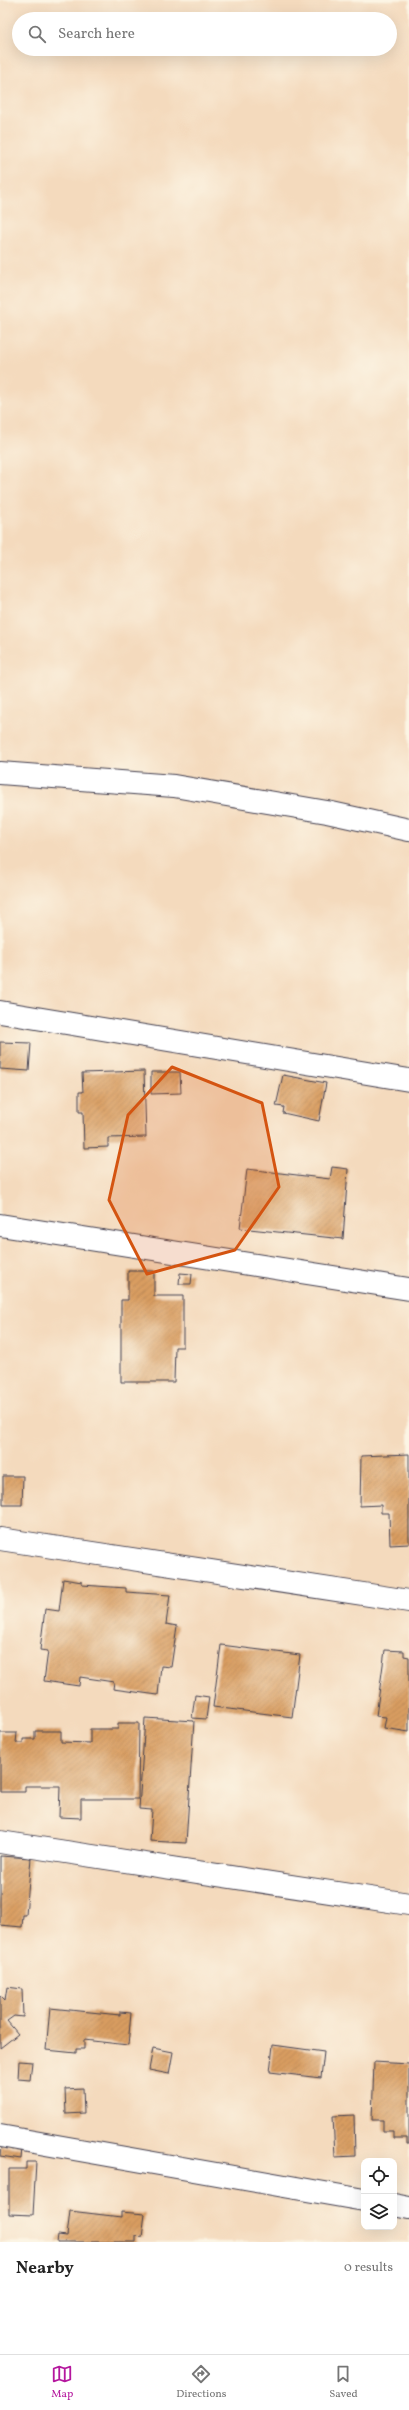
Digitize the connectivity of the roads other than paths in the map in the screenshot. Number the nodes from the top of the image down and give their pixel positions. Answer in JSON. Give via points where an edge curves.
{"nodes":[{"id":1,"x":0,"y":773,"type":"edge"},
{"id":2,"x":409,"y":830,"type":"edge"},
{"id":3,"x":0,"y":1012,"type":"edge"},
{"id":4,"x":409,"y":1080,"type":"edge"},
{"id":5,"x":0,"y":1225,"type":"edge"},
{"id":6,"x":409,"y":1289,"type":"edge"},
{"id":7,"x":0,"y":1539,"type":"edge"},
{"id":8,"x":409,"y":1601,"type":"edge"},
{"id":9,"x":0,"y":1842,"type":"edge"},
{"id":10,"x":409,"y":1904,"type":"edge"},
{"id":11,"x":0,"y":2136,"type":"edge"},
{"id":12,"x":361,"y":2199,"type":"edge"},
{"id":13,"x":397,"y":2206,"type":"edge"},
{"id":14,"x":409,"y":2208,"type":"edge"}],
"edges":[{"from":1,"to":2,"type":"street","via":[[174,786],[327,812]]},
{"from":3,"to":4,"type":"street"},
{"from":5,"to":6,"type":"street"},
{"from":7,"to":8,"type":"street"},
{"from":9,"to":10,"type":"street"},
{"from":11,"to":12,"type":"street"},
{"from":13,"to":14,"type":"street"}]}
